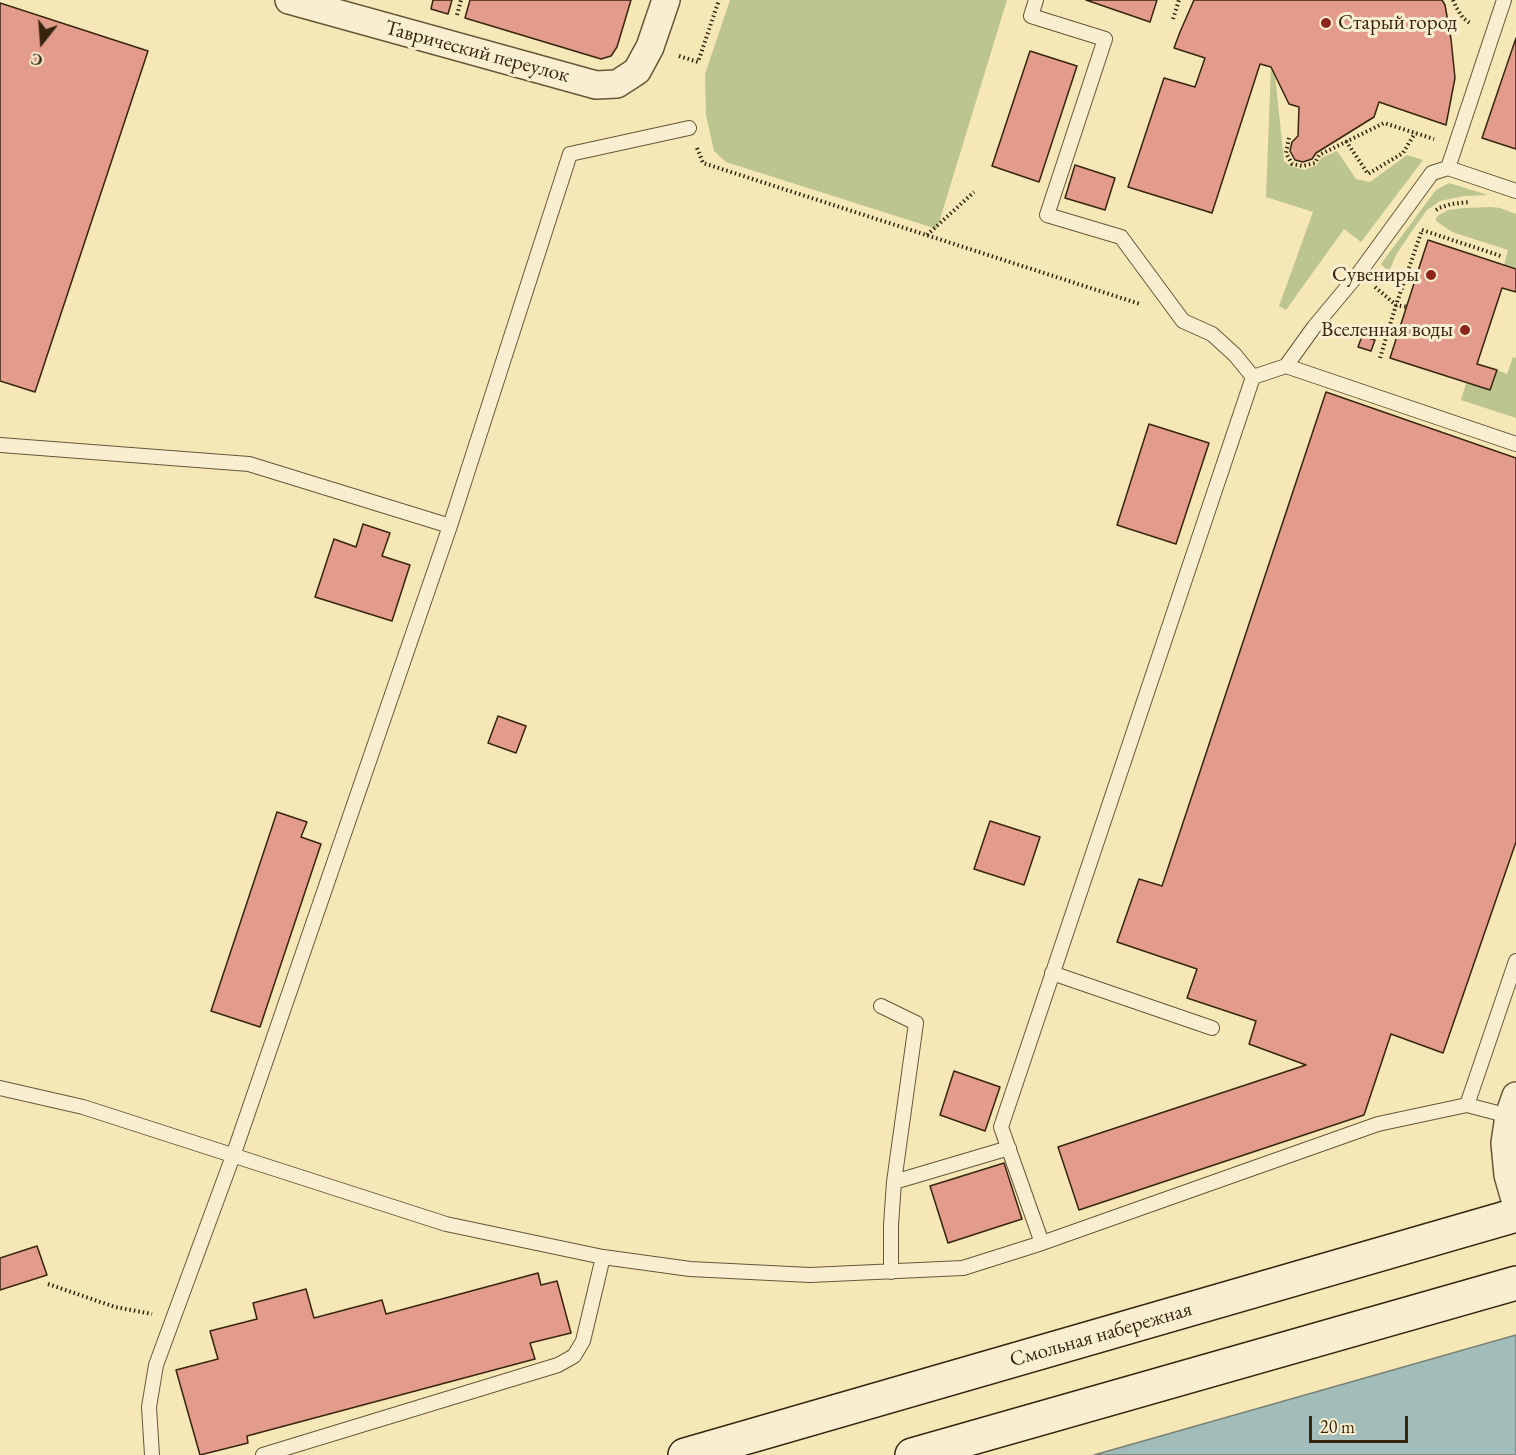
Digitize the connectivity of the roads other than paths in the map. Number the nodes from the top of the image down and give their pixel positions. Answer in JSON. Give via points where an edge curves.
{"nodes":[{"id":1,"x":289,"y":0,"type":"edge"},
{"id":2,"x":666,"y":0,"type":"edge"},
{"id":3,"x":1036,"y":0,"type":"edge"},
{"id":4,"x":1504,"y":0,"type":"edge"},
{"id":5,"x":689,"y":128,"type":"road end"},
{"id":6,"x":1448,"y":168,"type":"junction"},
{"id":7,"x":1516,"y":191,"type":"edge"},
{"id":8,"x":1286,"y":366,"type":"junction"},
{"id":9,"x":1253,"y":377,"type":"junction"},
{"id":10,"x":1516,"y":444,"type":"edge"},
{"id":11,"x":0,"y":445,"type":"edge"},
{"id":12,"x":450,"y":526,"type":"junction"},
{"id":13,"x":1516,"y":961,"type":"edge"},
{"id":14,"x":1052,"y":973,"type":"junction"},
{"id":15,"x":881,"y":1006,"type":"dead end"},
{"id":16,"x":1212,"y":1028,"type":"dead end"},
{"id":17,"x":0,"y":1088,"type":"edge"},
{"id":18,"x":1467,"y":1104,"type":"junction"},
{"id":19,"x":1513,"y":1106,"type":"edge"},
{"id":20,"x":1009,"y":1148,"type":"junction"},
{"id":21,"x":233,"y":1156,"type":"junction"},
{"id":22,"x":894,"y":1182,"type":"junction"},
{"id":23,"x":1516,"y":1203,"type":"edge"},
{"id":24,"x":1516,"y":1215,"type":"edge"},
{"id":25,"x":1042,"y":1243,"type":"junction"},
{"id":26,"x":603,"y":1257,"type":"junction"},
{"id":27,"x":891,"y":1272,"type":"junction"},
{"id":28,"x":1503,"y":1286,"type":"edge"},
{"id":29,"x":152,"y":1455,"type":"edge"},
{"id":30,"x":263,"y":1455,"type":"edge"},
{"id":31,"x":685,"y":1455,"type":"edge"},
{"id":32,"x":912,"y":1455,"type":"edge"}],
"edges":[{"from":1,"to":2,"type":"street","name":"Таврический переулок","via":[[596,85],[616,84],[637,71]]},
{"from":3,"to":9,"type":"lane","via":[[1031,16],[1105,39],[1047,215],[1121,237],[1183,321],[1212,334]]},
{"from":4,"to":6,"type":"lane"},
{"from":5,"to":12,"type":"lane","via":[[570,154]]},
{"from":6,"to":7,"type":"lane"},
{"from":6,"to":8,"type":"lane","via":[[1432,174]]},
{"from":8,"to":9,"type":"lane"},
{"from":8,"to":10,"type":"lane"},
{"from":9,"to":14,"type":"lane"},
{"from":11,"to":12,"type":"lane","via":[[249,464]]},
{"from":12,"to":21,"type":"lane"},
{"from":13,"to":18,"type":"lane"},
{"from":14,"to":16,"type":"lane"},
{"from":14,"to":20,"type":"lane","via":[[1001,1126]]},
{"from":15,"to":22,"type":"lane","via":[[916,1023]]},
{"from":17,"to":21,"type":"lane","via":[[83,1107]]},
{"from":18,"to":19,"type":"lane"},
{"from":18,"to":25,"type":"lane","via":[[1378,1124]]},
{"from":19,"to":23,"type":"street","via":[[1505,1143]]},
{"from":20,"to":22,"type":"lane"},
{"from":20,"to":25,"type":"lane"},
{"from":21,"to":26,"type":"lane","via":[[446,1224]]},
{"from":21,"to":29,"type":"lane","via":[[156,1365],[149,1407]]},
{"from":22,"to":27,"type":"lane"},
{"from":24,"to":31,"type":"main road","name":"Смольная набережная"},
{"from":25,"to":27,"type":"lane","via":[[963,1268]]},
{"from":26,"to":27,"type":"lane","via":[[690,1269],[810,1275]]},
{"from":26,"to":30,"type":"lane","via":[[583,1341],[574,1356],[558,1365]]},
{"from":28,"to":32,"type":"main road"}]}
